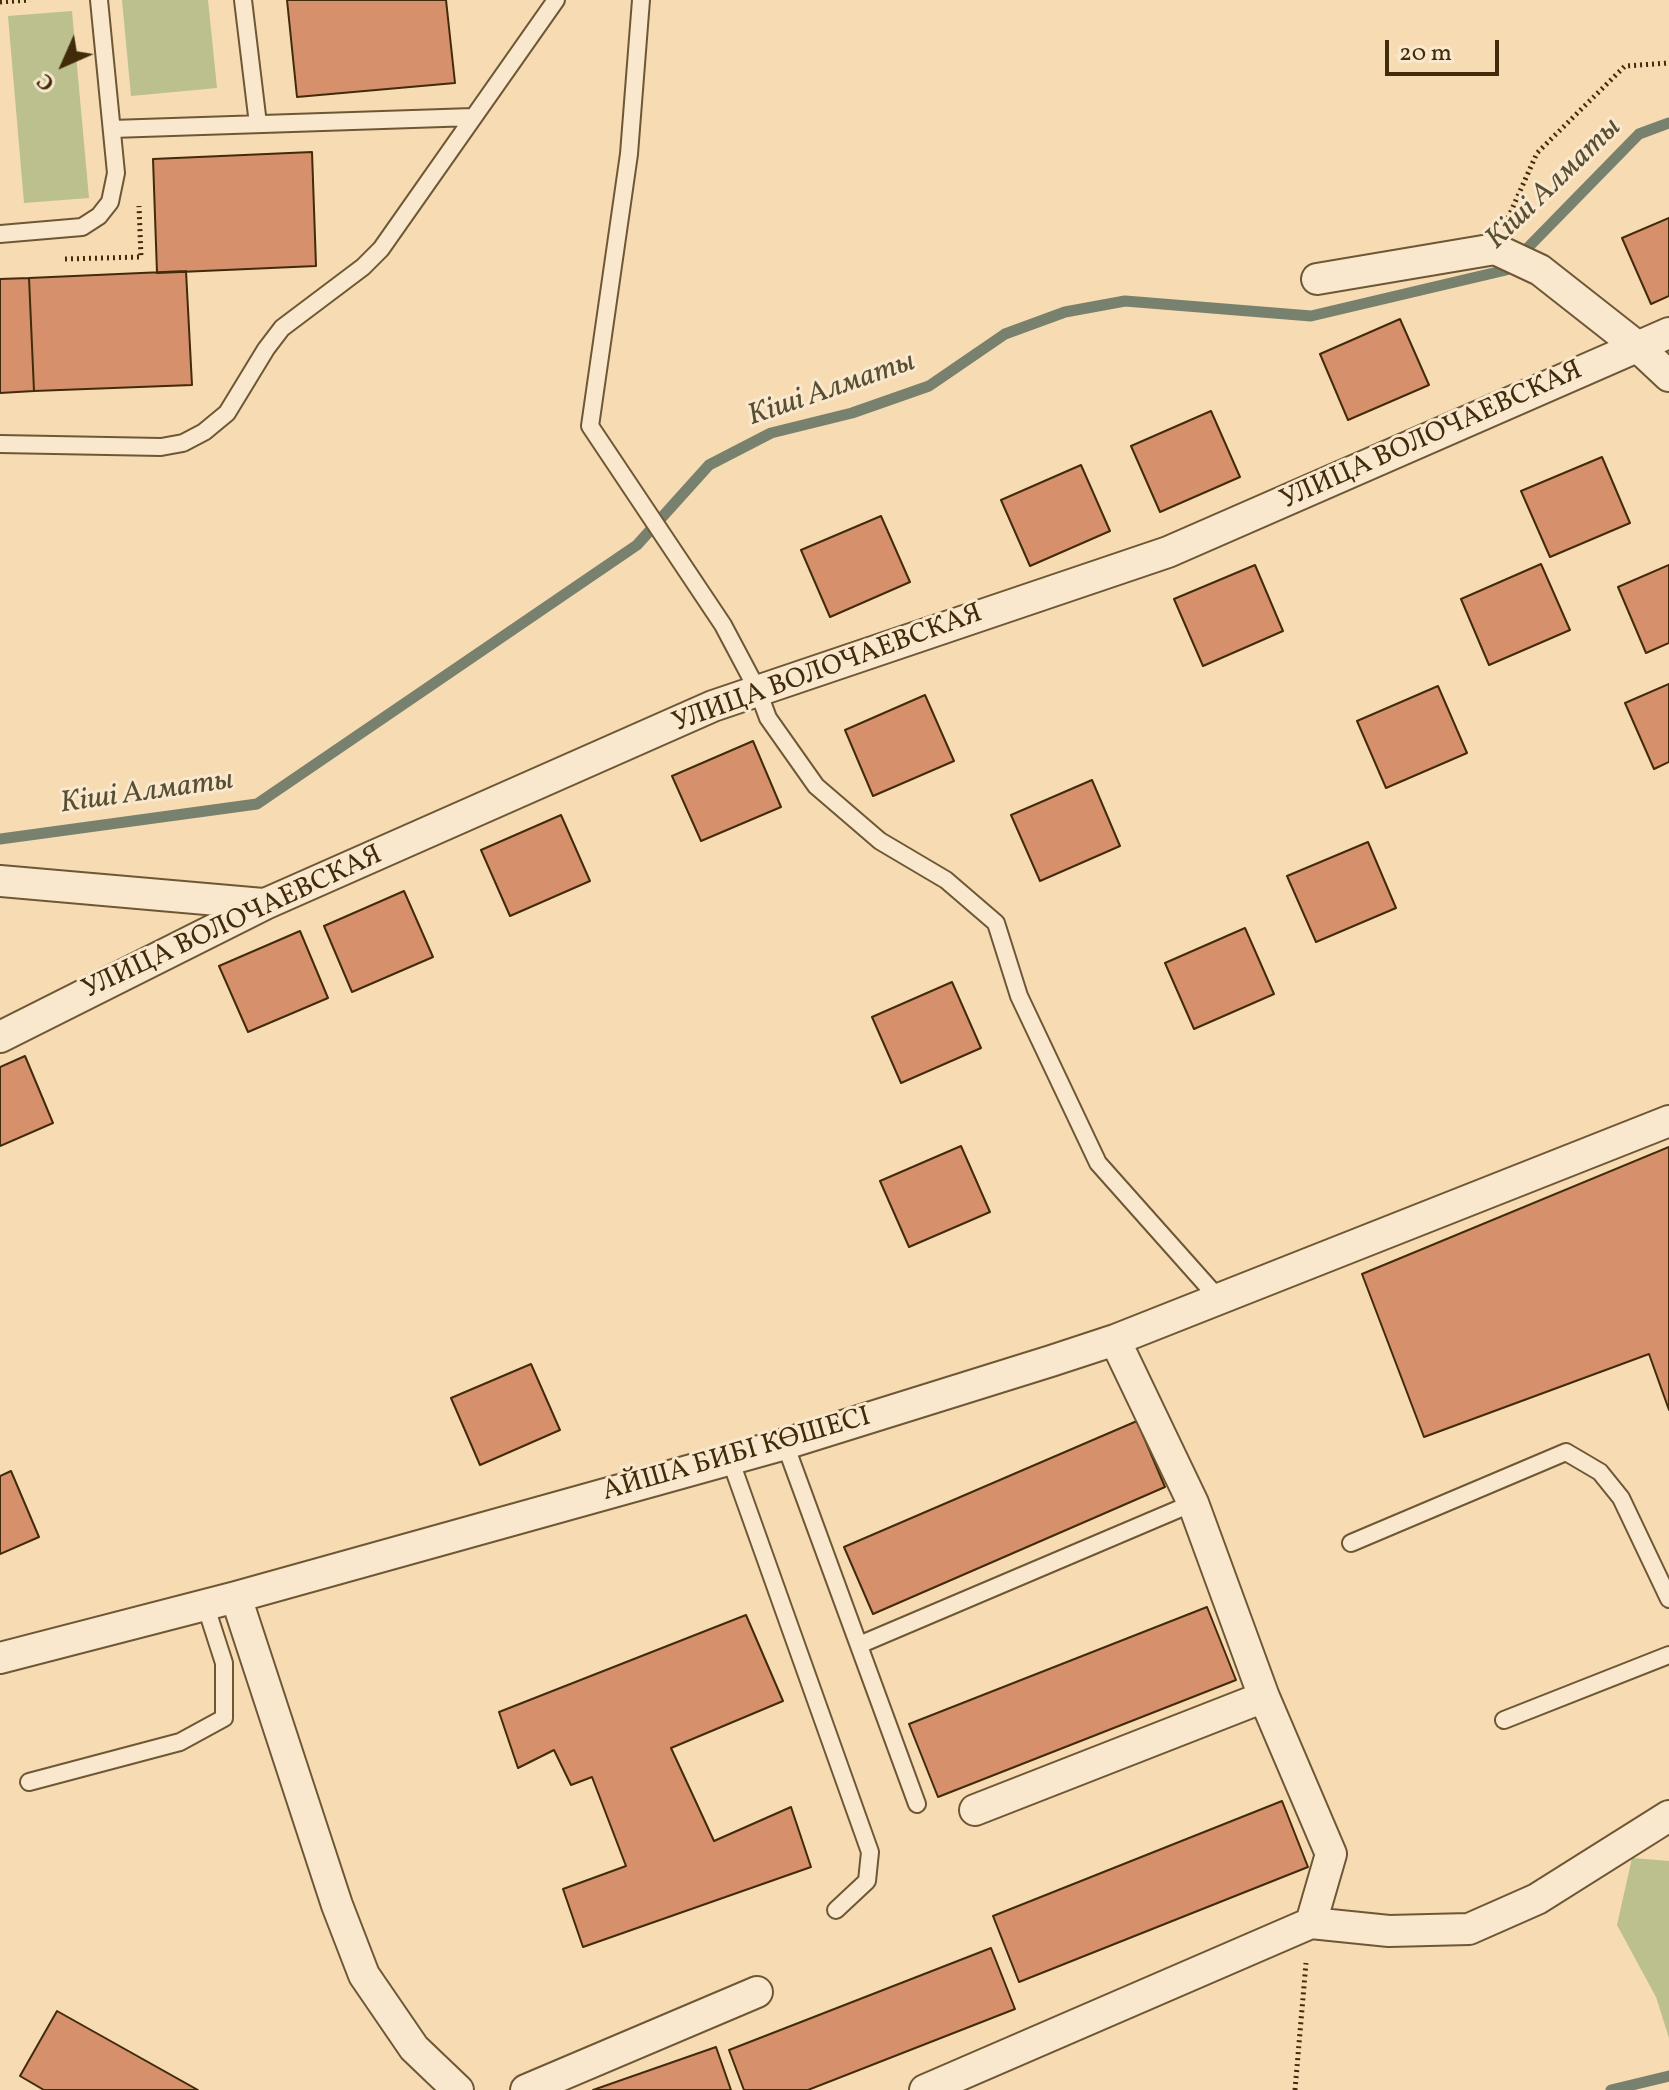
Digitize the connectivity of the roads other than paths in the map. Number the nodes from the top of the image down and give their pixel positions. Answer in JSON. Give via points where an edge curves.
{"nodes":[{"id":1,"x":99,"y":0,"type":"edge"},
{"id":2,"x":243,"y":0,"type":"edge"},
{"id":3,"x":556,"y":0,"type":"edge"},
{"id":4,"x":641,"y":0,"type":"edge"},
{"id":5,"x":473,"y":117,"type":"junction"},
{"id":6,"x":258,"y":124,"type":"junction"},
{"id":7,"x":112,"y":129,"type":"junction"},
{"id":8,"x":0,"y":234,"type":"edge"},
{"id":9,"x":1317,"y":279,"type":"dead end"},
{"id":10,"x":1669,"y":333,"type":"edge"},
{"id":11,"x":1638,"y":347,"type":"junction"},
{"id":12,"x":1669,"y":376,"type":"edge"},
{"id":13,"x":0,"y":444,"type":"edge"},
{"id":14,"x":758,"y":691,"type":"junction"},
{"id":15,"x":0,"y":881,"type":"edge"},
{"id":16,"x":265,"y":904,"type":"junction"},
{"id":17,"x":0,"y":1037,"type":"edge"},
{"id":18,"x":1669,"y":1121,"type":"edge"},
{"id":19,"x":1219,"y":1299,"type":"junction"},
{"id":20,"x":1115,"y":1340,"type":"junction"},
{"id":21,"x":785,"y":1444,"type":"junction"},
{"id":22,"x":730,"y":1459,"type":"junction"},
{"id":23,"x":1193,"y":1503,"type":"junction"},
{"id":24,"x":1351,"y":1543,"type":"dead end"},
{"id":25,"x":236,"y":1597,"type":"junction"},
{"id":26,"x":1669,"y":1599,"type":"edge"},
{"id":27,"x":205,"y":1604,"type":"junction"},
{"id":28,"x":859,"y":1645,"type":"junction"},
{"id":29,"x":1669,"y":1655,"type":"edge"},
{"id":30,"x":0,"y":1658,"type":"edge"},
{"id":31,"x":1264,"y":1697,"type":"junction"},
{"id":32,"x":1504,"y":1720,"type":"dead end"},
{"id":33,"x":29,"y":1782,"type":"dead end"},
{"id":34,"x":917,"y":1804,"type":"dead end"},
{"id":35,"x":975,"y":1810,"type":"dead end"},
{"id":36,"x":1669,"y":1816,"type":"edge"},
{"id":37,"x":836,"y":1910,"type":"dead end"},
{"id":38,"x":1311,"y":1923,"type":"junction"},
{"id":39,"x":757,"y":1992,"type":"dead end"},
{"id":40,"x":458,"y":2090,"type":"edge"},
{"id":41,"x":526,"y":2090,"type":"edge"},
{"id":42,"x":925,"y":2090,"type":"edge"}],
"edges":[{"from":1,"to":7,"type":"lane"},
{"from":2,"to":6,"type":"lane"},
{"from":3,"to":5,"type":"lane"},
{"from":4,"to":14,"type":"lane","via":[[629,154],[590,426],[723,625]]},
{"from":5,"to":6,"type":"lane"},
{"from":5,"to":13,"type":"lane","via":[[381,249],[282,328],[227,413],[204,432],[161,447]]},
{"from":6,"to":7,"type":"lane"},
{"from":7,"to":8,"type":"lane","via":[[114,189],[99,216],[82,227]]},
{"from":9,"to":11,"type":"street","via":[[1495,249],[1540,270]]},
{"from":10,"to":11,"type":"street","name":"УЛИЦА ВОЛОЧАЕВСКАЯ"},
{"from":11,"to":12,"type":"street"},
{"from":11,"to":14,"type":"street","name":"УЛИЦА ВОЛОЧАЕВСКАЯ","via":[[1168,552]]},
{"from":14,"to":16,"type":"street","name":"УЛИЦА ВОЛОЧАЕВСКАЯ","via":[[713,706]]},
{"from":14,"to":19,"type":"lane","via":[[768,718],[816,786],[880,841],[946,880],[996,923],[1019,996],[1098,1163]]},
{"from":15,"to":16,"type":"street","name":"УЛИЦА ВОЛОЧАЕВСКАЯ"},
{"from":16,"to":17,"type":"street","name":"УЛИЦА ВОЛОЧАЕВСКАЯ"},
{"from":18,"to":19,"type":"street","name":"АЙША БИБІ КӨШЕСІ"},
{"from":19,"to":20,"type":"street","name":"АЙША БИБІ КӨШЕСІ"},
{"from":20,"to":21,"type":"street","name":"АЙША БИБІ КӨШЕСІ"},
{"from":20,"to":23,"type":"street"},
{"from":21,"to":22,"type":"street","name":"АЙША БИБІ КӨШЕСІ"},
{"from":21,"to":28,"type":"lane"},
{"from":22,"to":25,"type":"street","name":"АЙША БИБІ КӨШЕСІ"},
{"from":22,"to":37,"type":"lane","via":[[870,1852],[867,1881]]},
{"from":23,"to":28,"type":"lane"},
{"from":23,"to":31,"type":"street"},
{"from":24,"to":26,"type":"lane","via":[[1566,1452],[1600,1472],[1621,1498]]},
{"from":25,"to":27,"type":"street","name":"АЙША БИБІ КӨШЕСІ"},
{"from":25,"to":40,"type":"street","via":[[364,1975],[414,2048]]},
{"from":27,"to":30,"type":"street","name":"АЙША БИБІ КӨШЕСІ"},
{"from":27,"to":33,"type":"lane","via":[[224,1663],[224,1718],[180,1742]]},
{"from":28,"to":34,"type":"lane"},
{"from":29,"to":32,"type":"lane"},
{"from":31,"to":35,"type":"street"},
{"from":31,"to":38,"type":"street","via":[[1331,1854]]},
{"from":36,"to":38,"type":"street","via":[[1537,1899],[1469,1929],[1389,1931]]},
{"from":38,"to":42,"type":"street"},
{"from":39,"to":41,"type":"street"}]}
